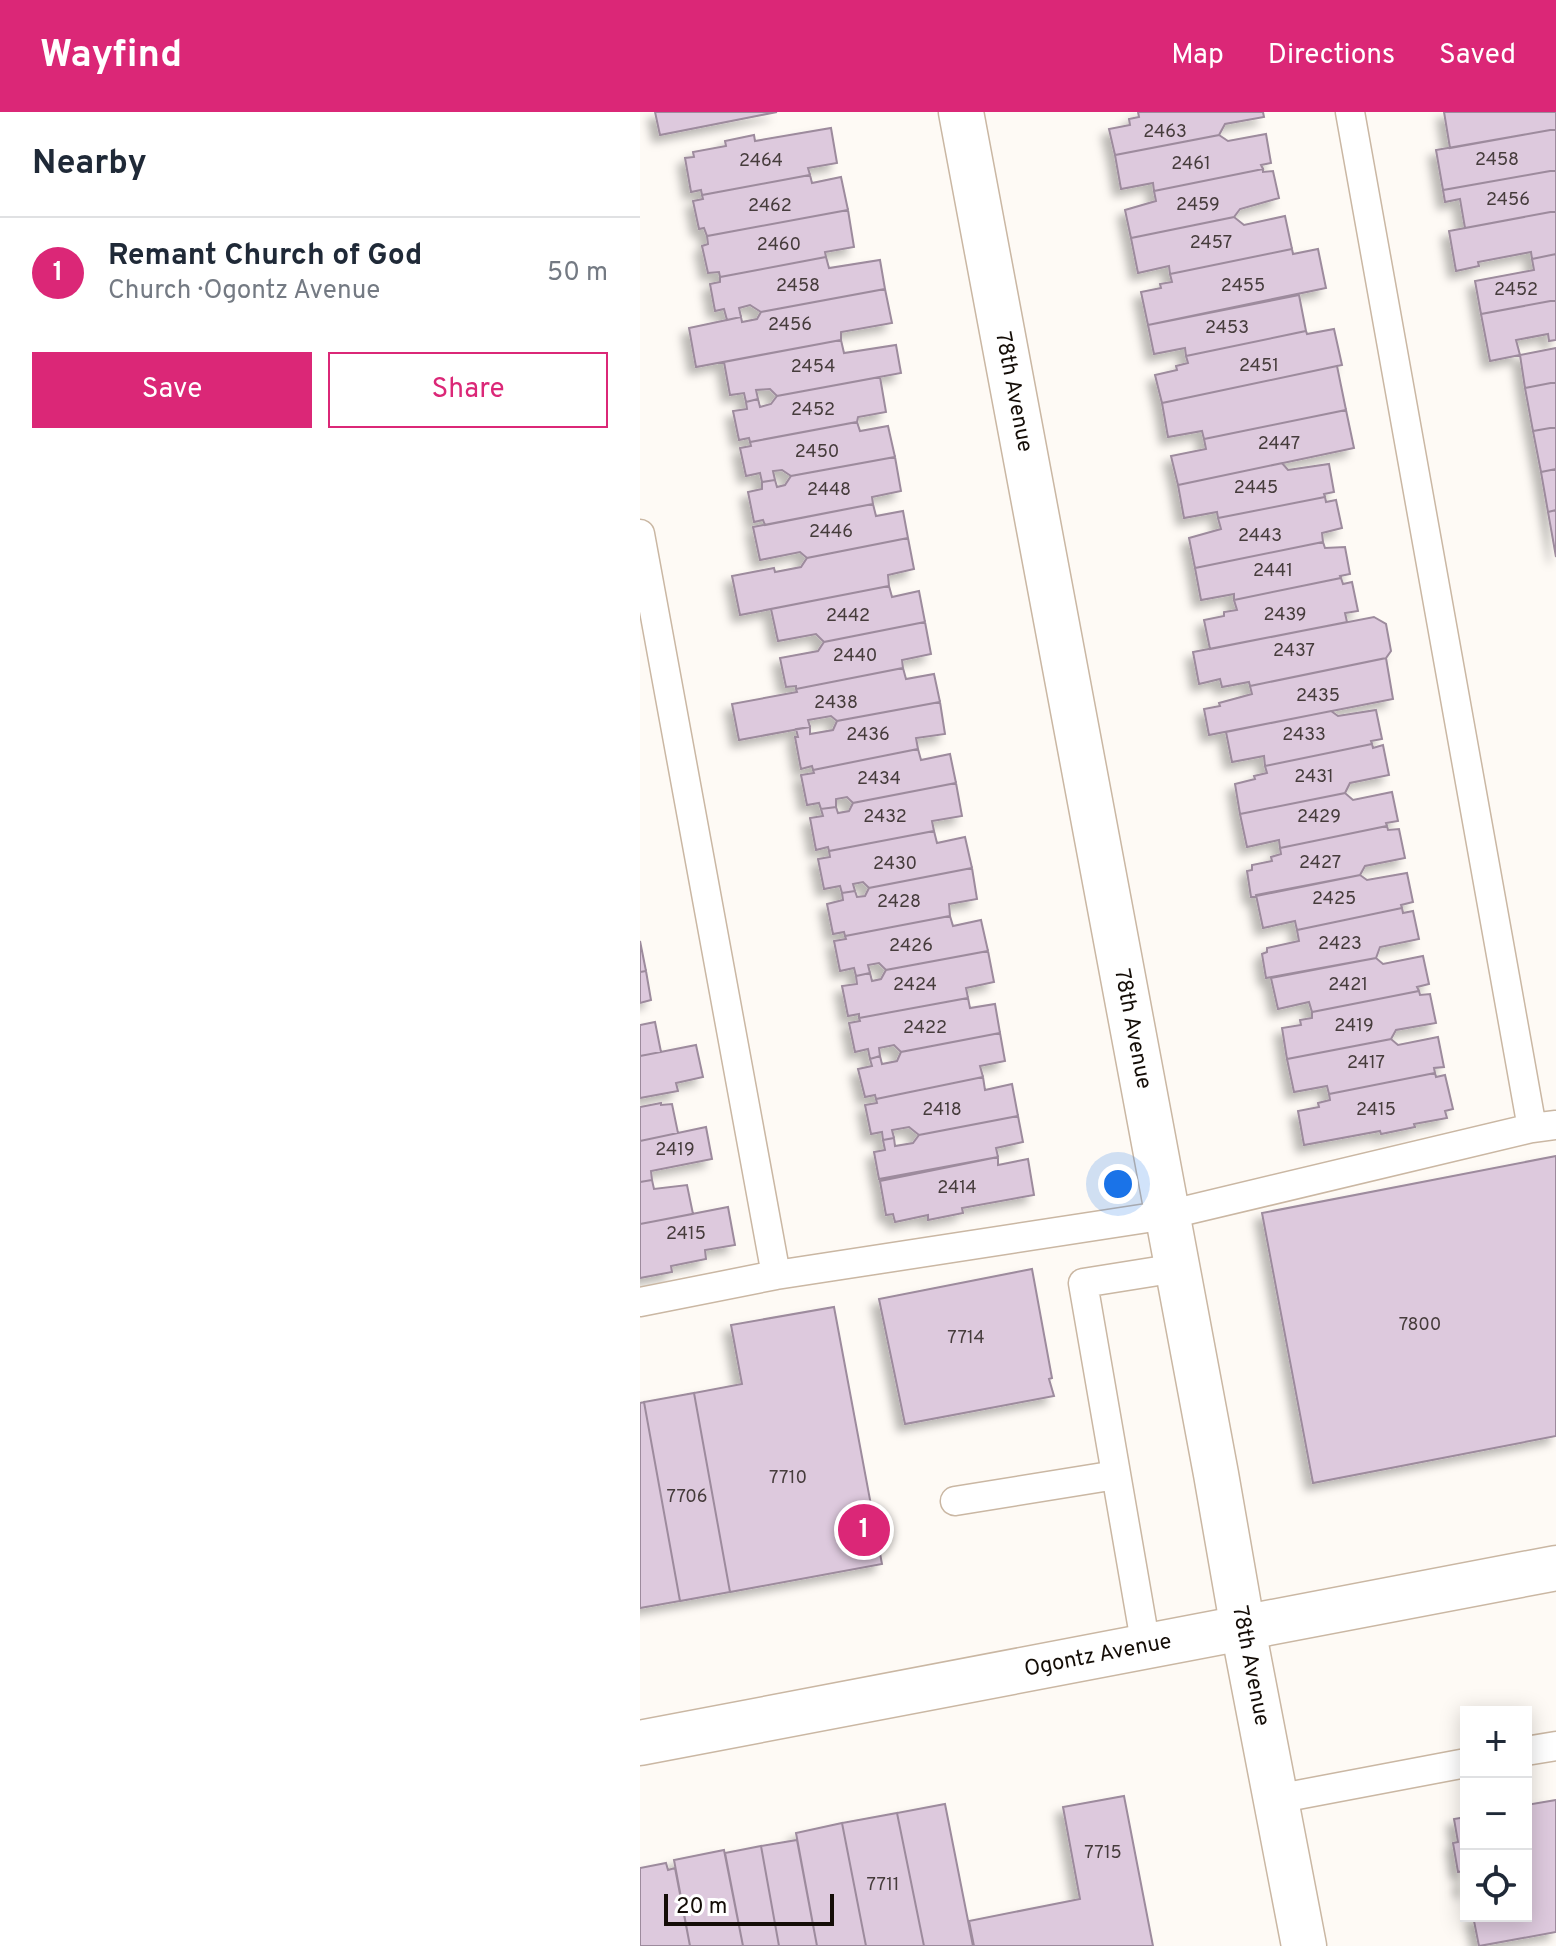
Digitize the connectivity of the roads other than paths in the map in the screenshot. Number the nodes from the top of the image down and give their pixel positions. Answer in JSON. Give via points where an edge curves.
{"nodes":[{"id":1,"x":961,"y":112,"type":"edge"},
{"id":2,"x":1350,"y":112,"type":"edge"},
{"id":3,"x":640,"y":534,"type":"edge"},
{"id":4,"x":1544,"y":1126,"type":"edge"},
{"id":5,"x":1167,"y":1215,"type":"junction"},
{"id":6,"x":1177,"y":1268,"type":"junction"},
{"id":7,"x":776,"y":1275,"type":"junction"},
{"id":8,"x":640,"y":1302,"type":"edge"},
{"id":9,"x":1116,"y":1475,"type":"junction"},
{"id":10,"x":955,"y":1501,"type":"dead end"},
{"id":11,"x":1556,"y":1568,"type":"edge"},
{"id":12,"x":1243,"y":1629,"type":"junction"},
{"id":13,"x":1146,"y":1647,"type":"junction"},
{"id":14,"x":640,"y":1743,"type":"edge"},
{"id":15,"x":1556,"y":1746,"type":"edge"},
{"id":16,"x":1532,"y":1750,"type":"edge"},
{"id":17,"x":1460,"y":1764,"type":"edge"},
{"id":18,"x":1276,"y":1799,"type":"junction"},
{"id":19,"x":1304,"y":1946,"type":"edge"}],
"edges":[{"from":1,"to":5,"type":"street","name":"78th Avenue"},
{"from":2,"to":4,"type":"lane"},
{"from":3,"to":7,"type":"lane"},
{"from":4,"to":5,"type":"lane"},
{"from":5,"to":6,"type":"street","name":"78th Avenue"},
{"from":5,"to":7,"type":"lane"},
{"from":6,"to":9,"type":"lane","via":[[1083,1283]]},
{"from":6,"to":12,"type":"street","name":"78th Avenue"},
{"from":7,"to":8,"type":"lane"},
{"from":9,"to":10,"type":"lane"},
{"from":9,"to":13,"type":"lane"},
{"from":11,"to":12,"type":"street","name":"Ogontz Avenue"},
{"from":12,"to":13,"type":"street","name":"Ogontz Avenue"},
{"from":12,"to":18,"type":"street","name":"78th Avenue"},
{"from":13,"to":14,"type":"street","name":"Ogontz Avenue"},
{"from":15,"to":16,"type":"lane"},
{"from":17,"to":18,"type":"lane"},
{"from":18,"to":19,"type":"street","name":"78th Avenue"}]}
